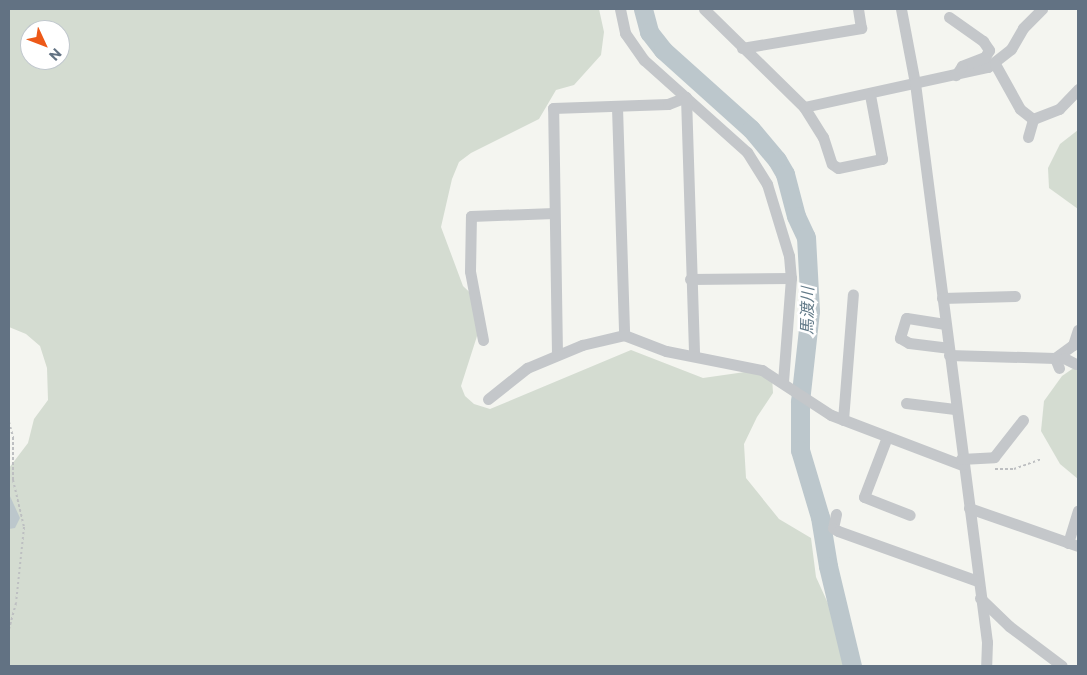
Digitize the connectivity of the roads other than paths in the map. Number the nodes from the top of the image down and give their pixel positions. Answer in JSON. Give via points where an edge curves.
{"nodes":[{"id":1,"x":620,"y":9,"type":"edge"},
{"id":2,"x":704,"y":9,"type":"edge"},
{"id":3,"x":858,"y":9,"type":"edge"},
{"id":4,"x":902,"y":9,"type":"edge"},
{"id":5,"x":1042,"y":9,"type":"edge"},
{"id":6,"x":950,"y":18,"type":"dead end"},
{"id":7,"x":742,"y":48,"type":"junction"},
{"id":8,"x":994,"y":64,"type":"junction"},
{"id":9,"x":956,"y":74,"type":"junction"},
{"id":10,"x":915,"y":83,"type":"junction"},
{"id":11,"x":1078,"y":89,"type":"edge"},
{"id":12,"x":870,"y":95,"type":"junction"},
{"id":13,"x":686,"y":97,"type":"junction"},
{"id":14,"x":617,"y":107,"type":"junction"},
{"id":15,"x":804,"y":107,"type":"junction"},
{"id":16,"x":1033,"y":119,"type":"junction"},
{"id":17,"x":1028,"y":137,"type":"dead end"},
{"id":18,"x":554,"y":213,"type":"junction"},
{"id":19,"x":791,"y":278,"type":"junction"},
{"id":20,"x":690,"y":279,"type":"junction"},
{"id":21,"x":853,"y":294,"type":"dead end"},
{"id":22,"x":1015,"y":296,"type":"dead end"},
{"id":23,"x":942,"y":298,"type":"junction"},
{"id":24,"x":946,"y":324,"type":"junction"},
{"id":25,"x":1078,"y":330,"type":"edge"},
{"id":26,"x":624,"y":335,"type":"junction"},
{"id":27,"x":483,"y":340,"type":"dead end"},
{"id":28,"x":948,"y":352,"type":"junction"},
{"id":29,"x":557,"y":354,"type":"junction"},
{"id":30,"x":694,"y":355,"type":"junction"},
{"id":31,"x":1057,"y":363,"type":"junction"},
{"id":32,"x":1076,"y":364,"type":"dead end"},
{"id":33,"x":783,"y":382,"type":"junction"},
{"id":34,"x":488,"y":399,"type":"dead end"},
{"id":35,"x":906,"y":403,"type":"dead end"},
{"id":36,"x":955,"y":409,"type":"junction"},
{"id":37,"x":843,"y":420,"type":"junction"},
{"id":38,"x":1023,"y":420,"type":"dead end"},
{"id":39,"x":887,"y":438,"type":"junction"},
{"id":40,"x":962,"y":462,"type":"junction"},
{"id":41,"x":969,"y":508,"type":"junction"},
{"id":42,"x":1078,"y":511,"type":"edge"},
{"id":43,"x":836,"y":514,"type":"dead end"},
{"id":44,"x":910,"y":515,"type":"dead end"},
{"id":45,"x":1073,"y":545,"type":"edge"},
{"id":46,"x":978,"y":581,"type":"junction"},
{"id":47,"x":980,"y":598,"type":"junction"},
{"id":48,"x":986,"y":666,"type":"edge"},
{"id":49,"x":1062,"y":666,"type":"edge"}],
"edges":[{"from":1,"to":13,"type":"street","via":[[625,33],[633,46]]},
{"from":2,"to":7,"type":"street"},
{"from":3,"to":7,"type":"street","via":[[861,28]]},
{"from":4,"to":10,"type":"street"},
{"from":5,"to":8,"type":"street","via":[[1023,28],[1011,49]]},
{"from":6,"to":9,"type":"street","via":[[983,41],[989,50],[985,57],[962,66]]},
{"from":7,"to":15,"type":"street"},
{"from":8,"to":9,"type":"street"},
{"from":8,"to":16,"type":"street","via":[[1020,109]]},
{"from":9,"to":10,"type":"street"},
{"from":10,"to":12,"type":"street"},
{"from":10,"to":23,"type":"street"},
{"from":11,"to":16,"type":"street","via":[[1059,108]]},
{"from":12,"to":15,"type":"street"},
{"from":12,"to":15,"type":"street","via":[[882,159],[838,168],[832,164],[823,137]]},
{"from":13,"to":14,"type":"street","via":[[668,104]]},
{"from":13,"to":19,"type":"street","via":[[747,152],[759,169],[772,197],[789,256]]},
{"from":13,"to":20,"type":"street"},
{"from":14,"to":18,"type":"street","via":[[553,108]]},
{"from":14,"to":26,"type":"street"},
{"from":16,"to":17,"type":"street"},
{"from":18,"to":27,"type":"street","via":[[471,216],[470,271]]},
{"from":18,"to":29,"type":"street"},
{"from":19,"to":20,"type":"street"},
{"from":19,"to":33,"type":"street"},
{"from":20,"to":30,"type":"street"},
{"from":21,"to":37,"type":"street"},
{"from":22,"to":23,"type":"street"},
{"from":23,"to":24,"type":"street"},
{"from":24,"to":28,"type":"street"},
{"from":24,"to":28,"type":"street","via":[[906,318],[900,338]]},
{"from":25,"to":31,"type":"street","via":[[1073,345]]},
{"from":26,"to":29,"type":"street"},
{"from":26,"to":30,"type":"street","via":[[666,351]]},
{"from":28,"to":31,"type":"street"},
{"from":28,"to":36,"type":"street"},
{"from":29,"to":34,"type":"street","via":[[528,368]]},
{"from":30,"to":33,"type":"street","via":[[745,364]]},
{"from":31,"to":32,"type":"street","via":[[1064,358]]},
{"from":33,"to":37,"type":"street"},
{"from":35,"to":36,"type":"street"},
{"from":36,"to":40,"type":"street"},
{"from":37,"to":39,"type":"street"},
{"from":38,"to":40,"type":"street","via":[[994,457]]},
{"from":39,"to":40,"type":"street"},
{"from":39,"to":44,"type":"street","via":[[864,497]]},
{"from":40,"to":41,"type":"street"},
{"from":41,"to":45,"type":"street"},
{"from":41,"to":46,"type":"street"},
{"from":42,"to":45,"type":"street"},
{"from":43,"to":46,"type":"street","via":[[833,528],[838,531]]},
{"from":46,"to":47,"type":"street"},
{"from":47,"to":48,"type":"street","via":[[987,642]]},
{"from":47,"to":49,"type":"street","via":[[1009,626]]}]}
